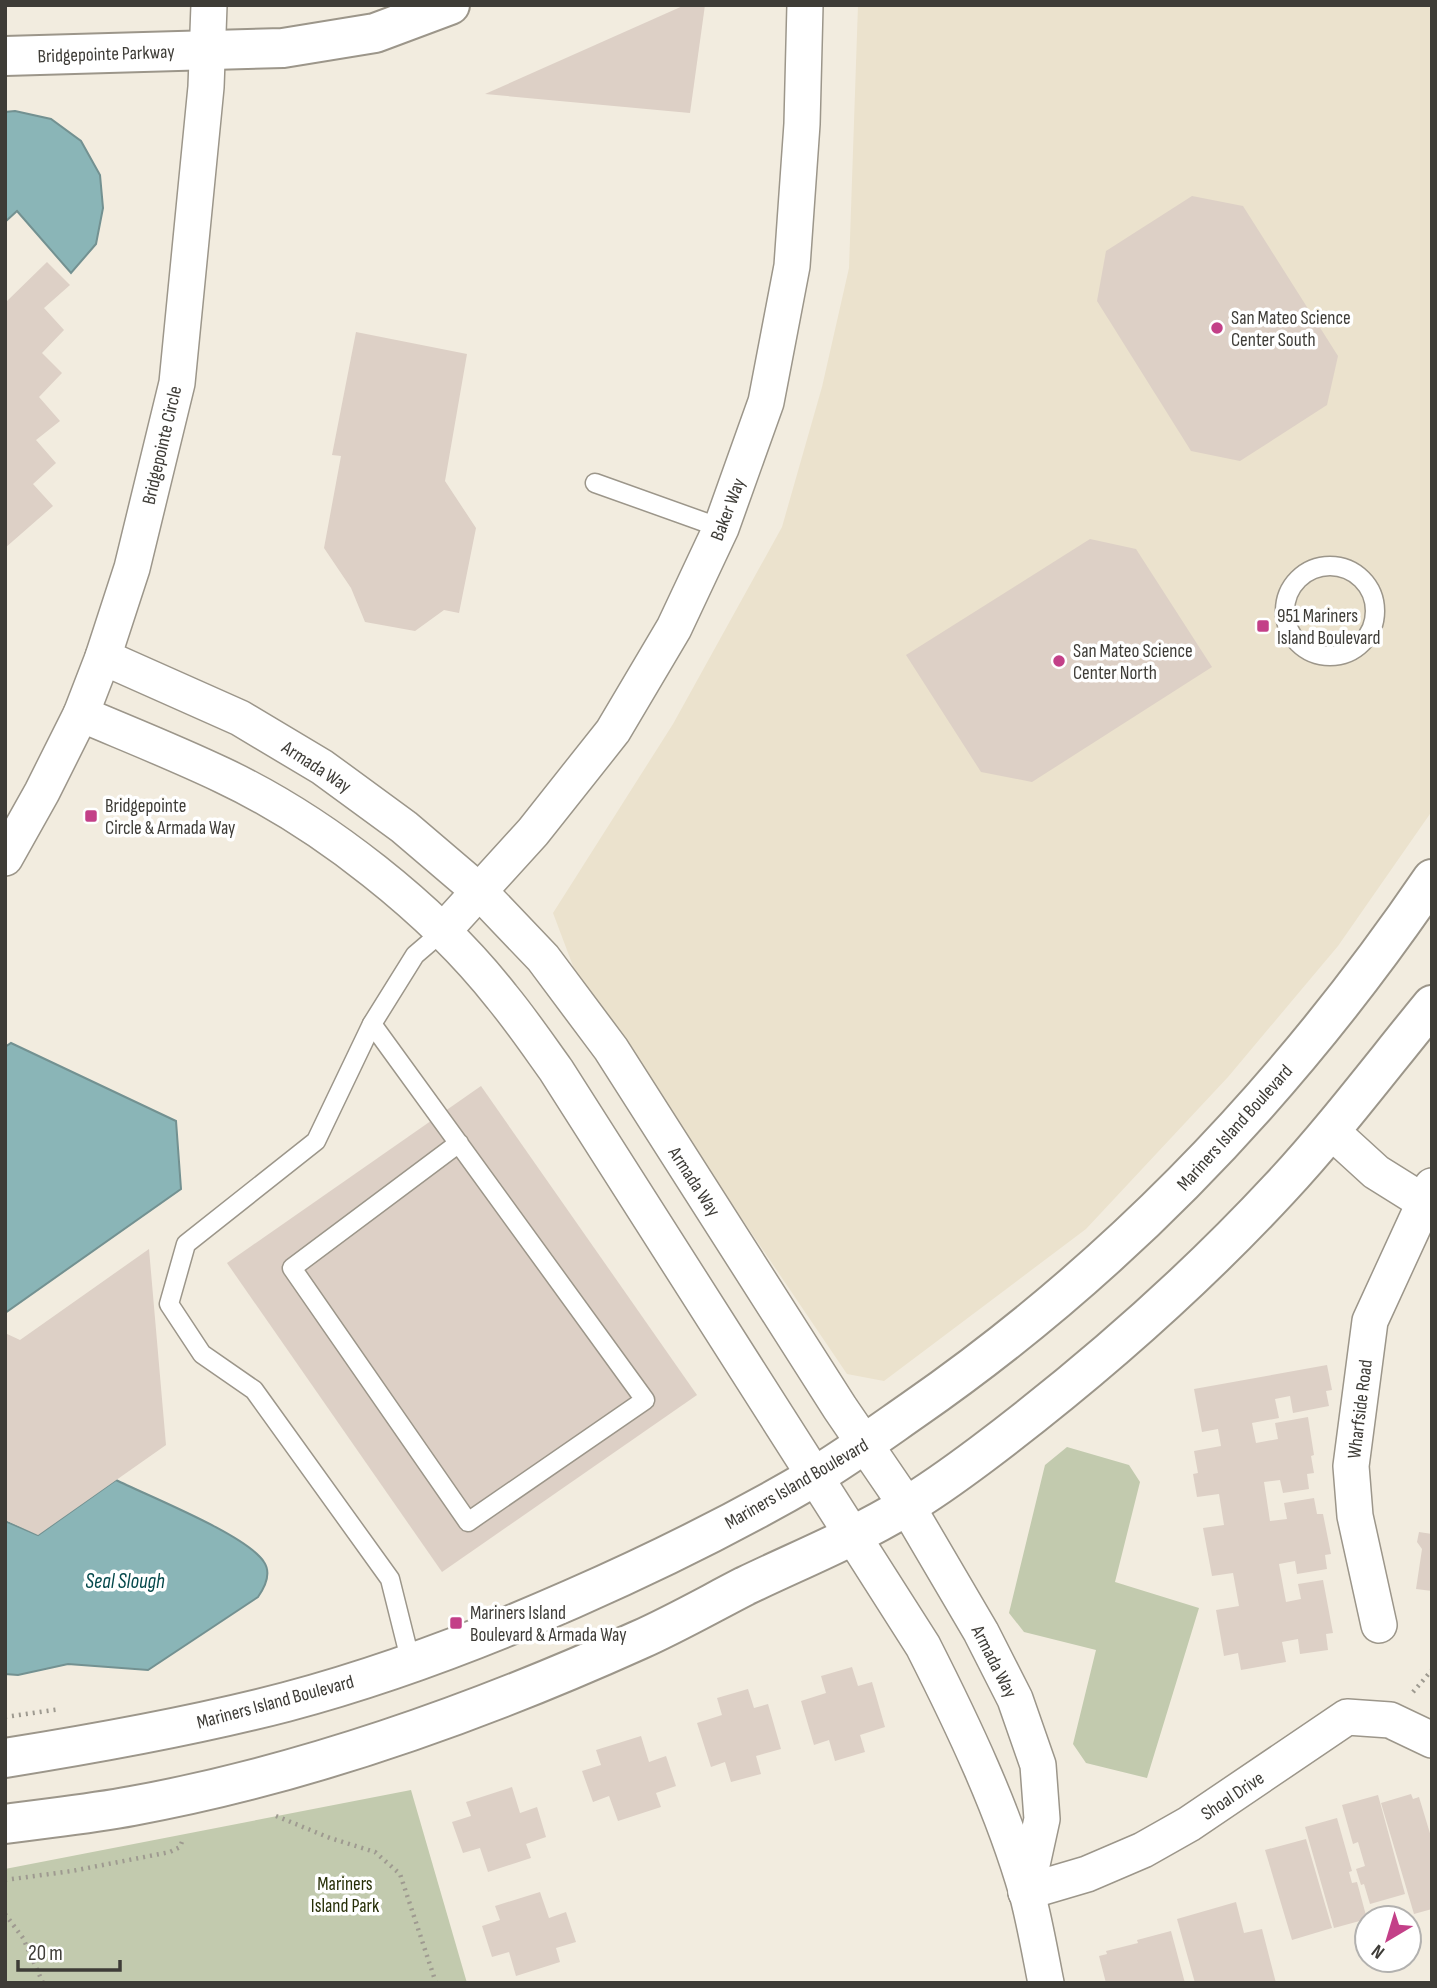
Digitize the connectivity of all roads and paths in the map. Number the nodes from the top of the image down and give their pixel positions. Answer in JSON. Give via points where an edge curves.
{"nodes":[{"id":1,"x":209,"y":5,"type":"edge"},
{"id":2,"x":450,"y":5,"type":"edge"},
{"id":3,"x":805,"y":5,"type":"edge"},
{"id":4,"x":208,"y":51,"type":"junction"},
{"id":5,"x":5,"y":57,"type":"edge"},
{"id":6,"x":594,"y":483,"type":"dead end"},
{"id":7,"x":721,"y":528,"type":"junction"},
{"id":8,"x":1354,"y":573,"type":"joint"},
{"id":9,"x":103,"y":656,"type":"junction"},
{"id":10,"x":81,"y":714,"type":"junction"},
{"id":11,"x":5,"y":858,"type":"edge"},
{"id":12,"x":1432,"y":879,"type":"edge"},
{"id":13,"x":479,"y":891,"type":"junction"},
{"id":14,"x":443,"y":931,"type":"junction"},
{"id":15,"x":1432,"y":1005,"type":"edge"},
{"id":16,"x":372,"y":1024,"type":"junction"},
{"id":17,"x":1330,"y":1130,"type":"junction"},
{"id":18,"x":458,"y":1143,"type":"junction"},
{"id":19,"x":1428,"y":1194,"type":"edge"},
{"id":20,"x":864,"y":1444,"type":"junction"},
{"id":21,"x":814,"y":1477,"type":"junction"},
{"id":22,"x":906,"y":1506,"type":"junction"},
{"id":23,"x":852,"y":1536,"type":"junction"},
{"id":24,"x":1379,"y":1625,"type":"dead end"},
{"id":25,"x":411,"y":1663,"type":"junction"},
{"id":26,"x":1432,"y":1740,"type":"edge"},
{"id":27,"x":5,"y":1758,"type":"edge"},
{"id":28,"x":276,"y":1816,"type":"dead end"},
{"id":29,"x":5,"y":1824,"type":"edge"},
{"id":30,"x":183,"y":1839,"type":"dead end"},
{"id":31,"x":5,"y":1880,"type":"edge"},
{"id":32,"x":1026,"y":1892,"type":"junction"},
{"id":33,"x":5,"y":1914,"type":"edge"},
{"id":34,"x":43,"y":1983,"type":"edge"},
{"id":35,"x":436,"y":1983,"type":"edge"},
{"id":36,"x":1046,"y":1983,"type":"edge"}],
"edges":[{"from":1,"to":4,"type":"street","name":"Bridgepointe Circle"},
{"from":2,"to":4,"type":"main road","name":"Bridgepointe Parkway","via":[[356,37],[283,48]]},
{"from":3,"to":7,"type":"street","name":"Baker Way","via":[[792,266],[766,402]]},
{"from":4,"to":5,"type":"main road","name":"Bridgepointe Parkway"},
{"from":4,"to":9,"type":"street","name":"Bridgepointe Circle","via":[[177,383],[132,568]]},
{"from":6,"to":7,"type":"lane"},
{"from":7,"to":13,"type":"street","name":"Baker Way","via":[[674,628],[613,731],[533,832]]},
{"from":8,"to":8,"type":"lane","via":[[1326,566],[1312,570],[1291,589],[1285,617],[1289,631],[1309,651],[1323,656],[1352,651],[1372,629],[1373,598]]},
{"from":9,"to":10,"type":"street","name":"Bridgepointe Circle"},
{"from":9,"to":13,"type":"street","name":"Armada Way","via":[[240,718],[322,767],[404,827]]},
{"from":10,"to":11,"type":"street","name":"Bridgepointe Circle"},
{"from":10,"to":14,"type":"street","name":"Armada Way","via":[[224,775],[301,819],[379,874]]},
{"from":12,"to":20,"type":"main road","name":"Mariners Island Boulevard","via":[[1364,975],[1286,1072],[1149,1218],[1013,1337]]},
{"from":13,"to":14,"type":"street","name":"Baker Way"},
{"from":13,"to":20,"type":"street","name":"Armada Way","via":[[543,958],[611,1049]]},
{"from":14,"to":16,"type":"lane","via":[[415,955]]},
{"from":14,"to":21,"type":"street","name":"Armada Way","via":[[502,996],[556,1070]]},
{"from":15,"to":17,"type":"main road"},
{"from":16,"to":18,"type":"lane"},
{"from":16,"to":25,"type":"lane","via":[[316,1141],[186,1244],[169,1304],[202,1354],[254,1390],[390,1579]]},
{"from":17,"to":19,"type":"street","name":"Wharfside Road","via":[[1376,1172]]},
{"from":17,"to":22,"type":"main road","via":[[1281,1188],[1130,1334],[980,1455]]},
{"from":18,"to":18,"type":"lane","via":[[645,1401],[468,1522],[292,1268]]},
{"from":19,"to":24,"type":"street","name":"Wharfside Road","via":[[1370,1321],[1351,1466],[1355,1516]]},
{"from":20,"to":21,"type":"main road","name":"Mariners Island Boulevard"},
{"from":20,"to":22,"type":"street","name":"Armada Way"},
{"from":21,"to":23,"type":"street","name":"Armada Way"},
{"from":21,"to":25,"type":"main road","name":"Mariners Island Boulevard","via":[[627,1575]]},
{"from":22,"to":23,"type":"main road"},
{"from":22,"to":32,"type":"street","name":"Armada Way","via":[[987,1643],[1015,1699],[1038,1765],[1042,1819]]},
{"from":23,"to":29,"type":"main road","via":[[643,1638],[441,1721],[307,1765],[134,1806]]},
{"from":23,"to":32,"type":"street","name":"Armada Way","via":[[923,1646],[957,1713]]},
{"from":25,"to":27,"type":"main road","name":"Mariners Island Boulevard","via":[[286,1702]]},
{"from":26,"to":32,"type":"street","name":"Shoal Drive","via":[[1390,1720],[1347,1717],[1143,1850],[1087,1874]]},
{"from":28,"to":35,"type":"path","via":[[375,1852],[400,1874]]},
{"from":30,"to":31,"type":"path","via":[[180,1847],[170,1852]]},
{"from":32,"to":36,"type":"street","name":"Armada Way"},
{"from":33,"to":34,"type":"path","via":[[23,1938]]}]}
